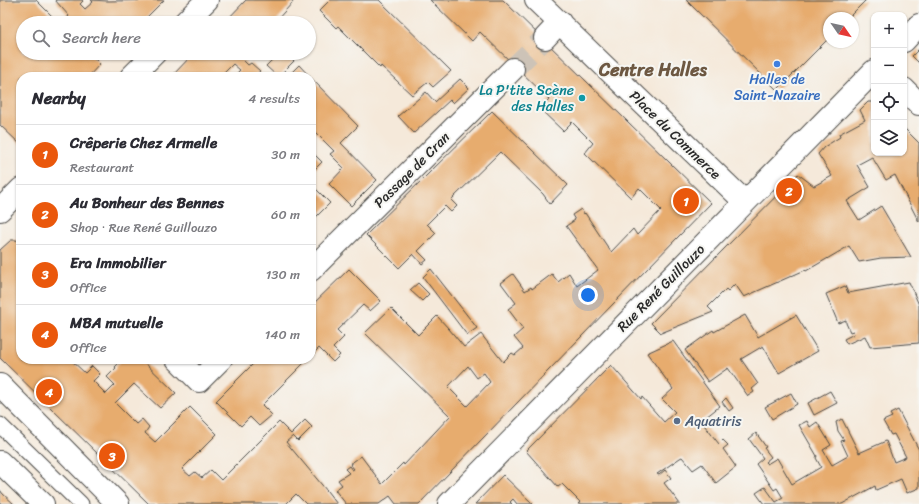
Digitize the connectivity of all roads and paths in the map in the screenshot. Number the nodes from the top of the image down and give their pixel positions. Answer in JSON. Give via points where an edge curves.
{"nodes":[{"id":1,"x":207,"y":0,"type":"edge"},
{"id":2,"x":536,"y":0,"type":"edge"},
{"id":3,"x":191,"y":16,"type":"edge"},
{"id":4,"x":560,"y":22,"type":"junction"},
{"id":5,"x":919,"y":26,"type":"edge"},
{"id":6,"x":545,"y":38,"type":"tunnel mouth"},
{"id":7,"x":907,"y":38,"type":"edge"},
{"id":8,"x":148,"y":60,"type":"edge"},
{"id":9,"x":513,"y":69,"type":"tunnel mouth"},
{"id":10,"x":136,"y":72,"type":"edge"},
{"id":11,"x":871,"y":74,"type":"edge"},
{"id":12,"x":907,"y":92,"type":"edge"},
{"id":13,"x":919,"y":104,"type":"edge"},
{"id":14,"x":745,"y":202,"type":"junction"},
{"id":15,"x":316,"y":265,"type":"edge"},
{"id":16,"x":182,"y":364,"type":"edge"},
{"id":17,"x":217,"y":364,"type":"edge"},
{"id":18,"x":0,"y":386,"type":"edge"},
{"id":19,"x":0,"y":425,"type":"edge"},
{"id":20,"x":0,"y":462,"type":"edge"},
{"id":21,"x":43,"y":504,"type":"edge"},
{"id":22,"x":81,"y":504,"type":"edge"},
{"id":23,"x":118,"y":504,"type":"edge"},
{"id":24,"x":449,"y":504,"type":"edge"}],
"edges":[{"from":1,"to":3,"type":"street"},
{"from":2,"to":4,"type":"street","name":"Place du Commerce"},
{"from":4,"to":6,"type":"street"},
{"from":4,"to":14,"type":"street","name":"Place du Commerce"},
{"from":5,"to":7,"type":"street"},
{"from":8,"to":10,"type":"street"},
{"from":9,"to":15,"type":"street","name":"Passage de Cran"},
{"from":11,"to":14,"type":"street","name":"Rue René Guillouzo"},
{"from":12,"to":13,"type":"street"},
{"from":14,"to":24,"type":"street","name":"Rue René Guillouzo"},
{"from":16,"to":17,"type":"street","via":[[200,381]]},
{"from":18,"to":23,"type":"street"},
{"from":19,"to":22,"type":"lane"},
{"from":20,"to":21,"type":"street"}]}
